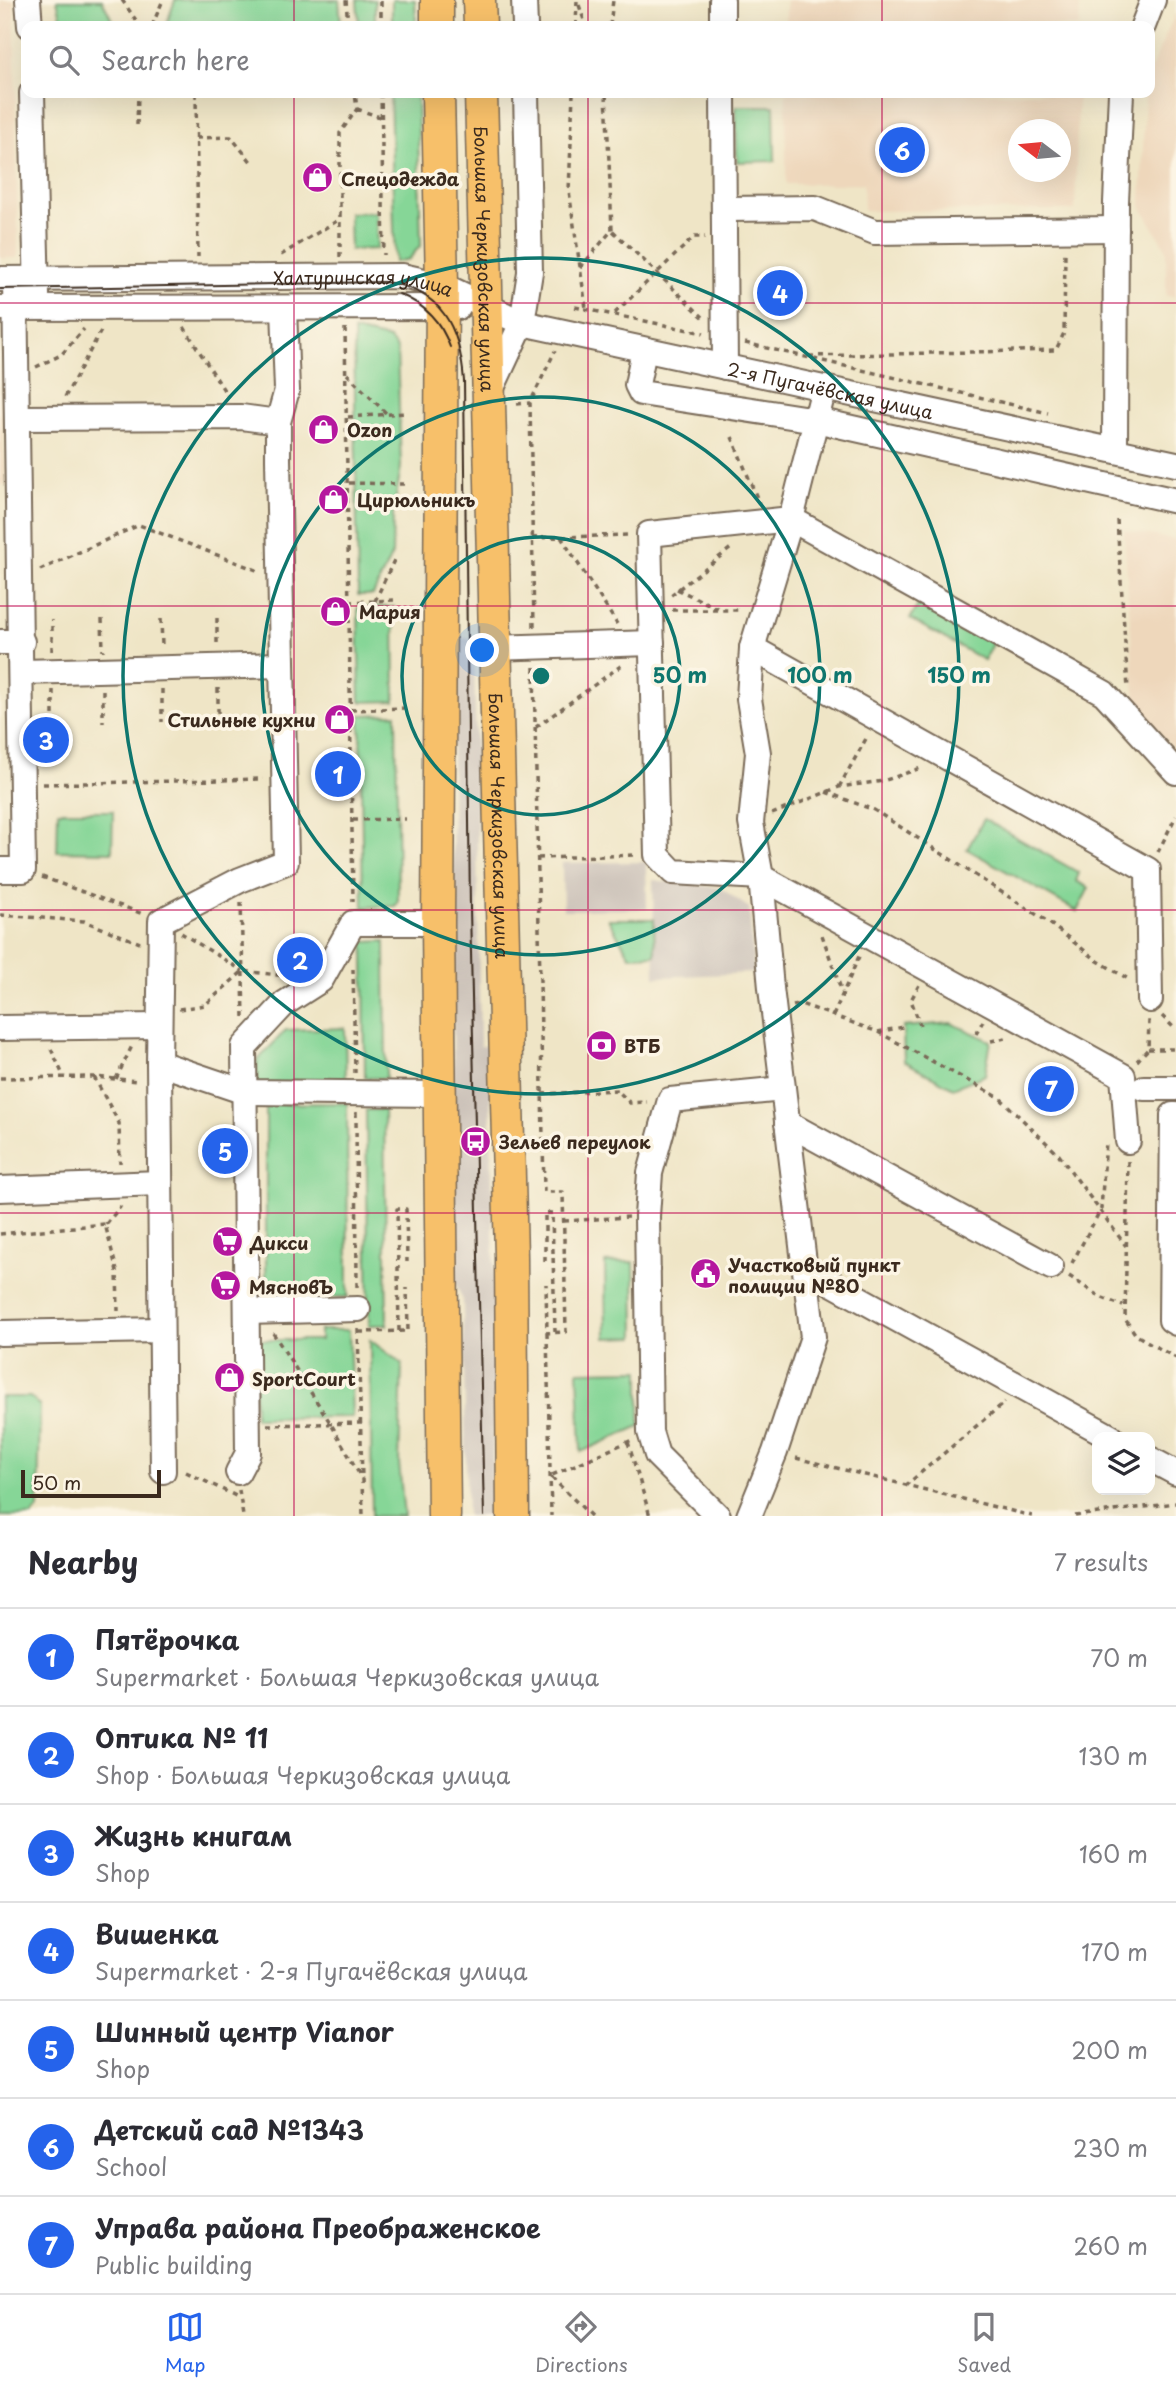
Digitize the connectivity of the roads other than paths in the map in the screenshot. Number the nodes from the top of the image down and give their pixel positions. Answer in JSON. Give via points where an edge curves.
{"nodes":[{"id":1,"x":29,"y":0,"type":"edge"},
{"id":2,"x":437,"y":0,"type":"edge"},
{"id":3,"x":479,"y":0,"type":"edge"},
{"id":4,"x":524,"y":0,"type":"edge"},
{"id":5,"x":722,"y":0,"type":"edge"},
{"id":6,"x":1153,"y":0,"type":"edge"},
{"id":7,"x":30,"y":21,"type":"edge"},
{"id":8,"x":437,"y":21,"type":"edge"},
{"id":9,"x":480,"y":21,"type":"edge"},
{"id":10,"x":525,"y":21,"type":"edge"},
{"id":11,"x":722,"y":21,"type":"edge"},
{"id":12,"x":1145,"y":21,"type":"edge"},
{"id":13,"x":32,"y":98,"type":"edge"},
{"id":14,"x":438,"y":98,"type":"edge"},
{"id":15,"x":481,"y":98,"type":"edge"},
{"id":16,"x":526,"y":98,"type":"edge"},
{"id":17,"x":723,"y":98,"type":"edge"},
{"id":18,"x":1121,"y":98,"type":"edge"},
{"id":19,"x":724,"y":209,"type":"junction"},
{"id":20,"x":1116,"y":229,"type":"junction"},
{"id":21,"x":17,"y":279,"type":"edge"},
{"id":22,"x":442,"y":296,"type":"junction"},
{"id":23,"x":18,"y":307,"type":"edge"},
{"id":24,"x":284,"y":308,"type":"junction"},
{"id":25,"x":486,"y":308,"type":"junction"},
{"id":26,"x":522,"y":323,"type":"junction"},
{"id":27,"x":644,"y":350,"type":"junction"},
{"id":28,"x":725,"y":367,"type":"junction"},
{"id":29,"x":824,"y":388,"type":"junction"},
{"id":30,"x":502,"y":400,"type":"junction"},
{"id":31,"x":17,"y":418,"type":"junction"},
{"id":32,"x":816,"y":420,"type":"junction"},
{"id":33,"x":278,"y":422,"type":"junction"},
{"id":34,"x":1115,"y":450,"type":"junction"},
{"id":35,"x":1176,"y":464,"type":"edge"},
{"id":36,"x":1176,"y":501,"type":"edge"},
{"id":37,"x":791,"y":519,"type":"junction"},
{"id":38,"x":11,"y":642,"type":"edge"},
{"id":39,"x":640,"y":643,"type":"junction"},
{"id":40,"x":493,"y":648,"type":"junction"},
{"id":41,"x":752,"y":648,"type":"junction"},
{"id":42,"x":281,"y":665,"type":"junction"},
{"id":43,"x":23,"y":672,"type":"junction"},
{"id":44,"x":1176,"y":772,"type":"edge"},
{"id":45,"x":12,"y":870,"type":"edge"},
{"id":46,"x":761,"y":877,"type":"junction"},
{"id":47,"x":438,"y":923,"type":"junction"},
{"id":48,"x":1150,"y":996,"type":"road end"},
{"id":49,"x":154,"y":1021,"type":"junction"},
{"id":50,"x":0,"y":1028,"type":"edge"},
{"id":51,"x":159,"y":1073,"type":"junction"},
{"id":52,"x":1144,"y":1088,"type":"dead end"},
{"id":53,"x":1176,"y":1088,"type":"edge"},
{"id":54,"x":783,"y":1089,"type":"junction"},
{"id":55,"x":245,"y":1092,"type":"junction"},
{"id":56,"x":439,"y":1094,"type":"junction"},
{"id":57,"x":1176,"y":1115,"type":"edge"},
{"id":58,"x":787,"y":1123,"type":"junction"},
{"id":59,"x":1117,"y":1136,"type":"road end"},
{"id":60,"x":160,"y":1183,"type":"junction"},
{"id":61,"x":0,"y":1189,"type":"edge"},
{"id":62,"x":1051,"y":1267,"type":"dead end"},
{"id":63,"x":806,"y":1269,"type":"junction"},
{"id":64,"x":253,"y":1312,"type":"junction"},
{"id":65,"x":358,"y":1321,"type":"road end"},
{"id":66,"x":1176,"y":1323,"type":"edge"},
{"id":67,"x":161,"y":1330,"type":"junction"},
{"id":68,"x":0,"y":1333,"type":"edge"},
{"id":69,"x":1102,"y":1432,"type":"edge"},
{"id":70,"x":1155,"y":1462,"type":"edge"},
{"id":71,"x":175,"y":1471,"type":"road end"},
{"id":72,"x":238,"y":1472,"type":"dead end"},
{"id":73,"x":1176,"y":1473,"type":"edge"},
{"id":74,"x":444,"y":1516,"type":"edge"},
{"id":75,"x":513,"y":1516,"type":"edge"},
{"id":76,"x":718,"y":1516,"type":"edge"},
{"id":77,"x":749,"y":1516,"type":"edge"}],
"edges":[{"from":1,"to":7,"type":"street"},
{"from":2,"to":8,"type":"main road"},
{"from":3,"to":9,"type":"main road"},
{"from":4,"to":10,"type":"street"},
{"from":5,"to":11,"type":"street"},
{"from":6,"to":12,"type":"street"},
{"from":13,"to":21,"type":"street"},
{"from":14,"to":22,"type":"main road"},
{"from":15,"to":25,"type":"main road","name":"Большая Черкизовская улица"},
{"from":16,"to":26,"type":"street","via":[[530,272]]},
{"from":17,"to":19,"type":"street"},
{"from":18,"to":20,"type":"street"},
{"from":19,"to":20,"type":"street","via":[[815,208],[874,232]]},
{"from":19,"to":28,"type":"street"},
{"from":20,"to":34,"type":"street"},
{"from":21,"to":22,"type":"street","name":"Халтуринская улица","via":[[384,274]]},
{"from":21,"to":23,"type":"street"},
{"from":22,"to":24,"type":"street","name":"Халтуринская улица"},
{"from":22,"to":25,"type":"street","name":"Халтуринская улица"},
{"from":22,"to":47,"type":"main road"},
{"from":23,"to":24,"type":"street","name":"Халтуринская улица"},
{"from":23,"to":31,"type":"street"},
{"from":24,"to":33,"type":"street","via":[[288,390]]},
{"from":25,"to":26,"type":"street","name":"2-я Пугачёвская улица"},
{"from":25,"to":30,"type":"main road","name":"Большая Черкизовская улица"},
{"from":26,"to":27,"type":"street","name":"2-я Пугачёвская улица"},
{"from":26,"to":30,"type":"street"},
{"from":27,"to":28,"type":"street","name":"2-я Пугачёвская улица"},
{"from":27,"to":32,"type":"street","via":[[637,385],[641,393]]},
{"from":28,"to":29,"type":"street","name":"2-я Пугачёвская улица"},
{"from":29,"to":32,"type":"street"},
{"from":29,"to":34,"type":"street","name":"2-я Пугачёвская улица"},
{"from":30,"to":40,"type":"main road","name":"Большая Черкизовская улица"},
{"from":31,"to":33,"type":"street","via":[[241,417]]},
{"from":31,"to":38,"type":"street","via":[[20,581]]},
{"from":32,"to":36,"type":"street"},
{"from":32,"to":37,"type":"street"},
{"from":33,"to":42,"type":"street"},
{"from":34,"to":35,"type":"street","name":"2-я Пугачёвская улица"},
{"from":37,"to":39,"type":"street","via":[[649,534],[650,599]]},
{"from":37,"to":41,"type":"street"},
{"from":37,"to":44,"type":"street","via":[[1104,693]]},
{"from":38,"to":43,"type":"street"},
{"from":39,"to":40,"type":"street"},
{"from":39,"to":46,"type":"street","via":[[657,855],[673,872]]},
{"from":40,"to":75,"type":"main road","name":"Большая Черкизовская улица","via":[[511,1256]]},
{"from":41,"to":46,"type":"street","via":[[749,699],[758,753],[751,823]]},
{"from":41,"to":48,"type":"street","via":[[1148,870]]},
{"from":42,"to":43,"type":"street"},
{"from":42,"to":49,"type":"street","via":[[286,862],[240,880],[162,921]]},
{"from":43,"to":45,"type":"street","via":[[23,784]]},
{"from":46,"to":54,"type":"street"},
{"from":46,"to":59,"type":"street","via":[[1124,1076]]},
{"from":47,"to":55,"type":"street","via":[[353,923],[321,980],[285,1003],[244,1047]]},
{"from":47,"to":56,"type":"main road"},
{"from":49,"to":50,"type":"street"},
{"from":49,"to":51,"type":"street"},
{"from":51,"to":55,"type":"street"},
{"from":51,"to":60,"type":"street"},
{"from":52,"to":53,"type":"street"},
{"from":54,"to":58,"type":"street"},
{"from":54,"to":76,"type":"street","via":[[670,1100],[650,1173],[639,1437]]},
{"from":55,"to":56,"type":"street"},
{"from":55,"to":64,"type":"street"},
{"from":56,"to":74,"type":"main road"},
{"from":57,"to":66,"type":"street","via":[[1171,1320]]},
{"from":58,"to":62,"type":"street"},
{"from":58,"to":63,"type":"street"},
{"from":60,"to":61,"type":"street"},
{"from":60,"to":67,"type":"street"},
{"from":63,"to":69,"type":"street"},
{"from":63,"to":77,"type":"street","via":[[813,1336]]},
{"from":64,"to":65,"type":"street"},
{"from":64,"to":72,"type":"street","via":[[248,1453]]},
{"from":67,"to":68,"type":"street"},
{"from":67,"to":71,"type":"street"},
{"from":70,"to":73,"type":"street"}]}
